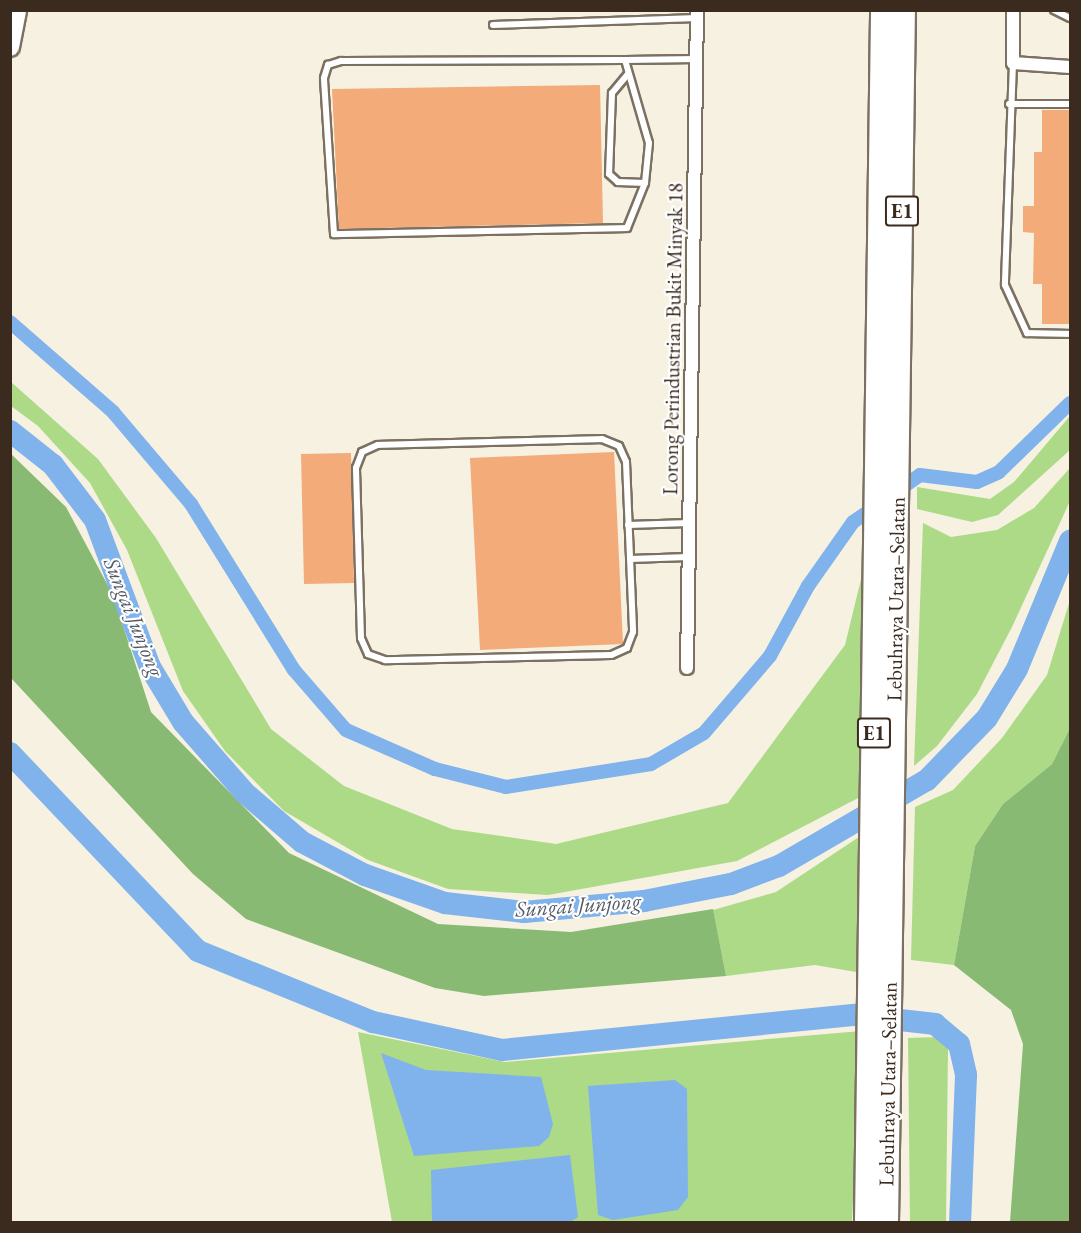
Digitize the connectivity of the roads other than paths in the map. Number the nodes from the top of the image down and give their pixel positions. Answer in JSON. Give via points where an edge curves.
{"nodes":[{"id":1,"x":17,"y":10,"type":"edge"},
{"id":2,"x":883,"y":10,"type":"edge"},
{"id":3,"x":903,"y":10,"type":"edge"},
{"id":4,"x":1012,"y":10,"type":"edge"},
{"id":5,"x":1054,"y":10,"type":"edge"},
{"id":6,"x":697,"y":14,"type":"edge"},
{"id":7,"x":1071,"y":18,"type":"edge"},
{"id":8,"x":493,"y":25,"type":"dead end"},
{"id":9,"x":10,"y":47,"type":"edge"},
{"id":10,"x":697,"y":59,"type":"junction"},
{"id":11,"x":625,"y":60,"type":"junction"},
{"id":12,"x":1013,"y":63,"type":"junction"},
{"id":13,"x":1071,"y":67,"type":"edge"},
{"id":14,"x":628,"y":74,"type":"junction"},
{"id":15,"x":1009,"y":104,"type":"junction"},
{"id":16,"x":1071,"y":104,"type":"edge"},
{"id":17,"x":645,"y":183,"type":"junction"},
{"id":18,"x":1071,"y":334,"type":"edge"},
{"id":19,"x":889,"y":411,"type":"junction"},
{"id":20,"x":689,"y":523,"type":"junction"},
{"id":21,"x":628,"y":525,"type":"junction"},
{"id":22,"x":689,"y":557,"type":"junction"},
{"id":23,"x":630,"y":559,"type":"junction"},
{"id":24,"x":687,"y":668,"type":"dead end"},
{"id":25,"x":878,"y":1055,"type":"junction"},
{"id":26,"x":867,"y":1222,"type":"edge"},
{"id":27,"x":886,"y":1222,"type":"edge"}],
"edges":[{"from":1,"to":9,"type":"street"},
{"from":2,"to":19,"type":"highway","name":"Lebuhraya Utara–Selatan","number":"E1"},
{"from":3,"to":19,"type":"highway","name":"Lebuhraya Utara–Selatan","number":"E1"},
{"from":4,"to":12,"type":"street"},
{"from":5,"to":7,"type":"lane"},
{"from":6,"to":8,"type":"lane"},
{"from":6,"to":10,"type":"street","name":"Lorong Perindustrian Bukit Minyak 18"},
{"from":10,"to":11,"type":"lane"},
{"from":10,"to":20,"type":"street","name":"Lorong Perindustrian Bukit Minyak 18"},
{"from":11,"to":14,"type":"lane"},
{"from":11,"to":17,"type":"lane","via":[[341,60],[328,65],[331,225],[334,234],[345,236],[627,228]]},
{"from":12,"to":13,"type":"street"},
{"from":12,"to":15,"type":"lane"},
{"from":14,"to":17,"type":"lane","via":[[649,143]]},
{"from":14,"to":17,"type":"lane","via":[[612,93],[609,174],[618,182]]},
{"from":15,"to":16,"type":"lane"},
{"from":15,"to":18,"type":"lane","via":[[1005,285],[1028,333]]},
{"from":19,"to":25,"type":"highway","name":"Lebuhraya Utara–Selatan","number":"E1"},
{"from":20,"to":21,"type":"lane"},
{"from":20,"to":22,"type":"street","name":"Lorong Perindustrian Bukit Minyak 18"},
{"from":21,"to":23,"type":"lane"},
{"from":21,"to":23,"type":"lane","via":[[626,462],[611,441],[369,446],[356,468],[363,647],[385,660],[620,653],[633,632]]},
{"from":22,"to":23,"type":"lane"},
{"from":22,"to":24,"type":"street","name":"Lorong Perindustrian Bukit Minyak 18"},
{"from":25,"to":26,"type":"highway","name":"Lebuhraya Utara–Selatan","number":"E1"},
{"from":25,"to":27,"type":"highway","name":"Lebuhraya Utara–Selatan","number":"E1"}]}
